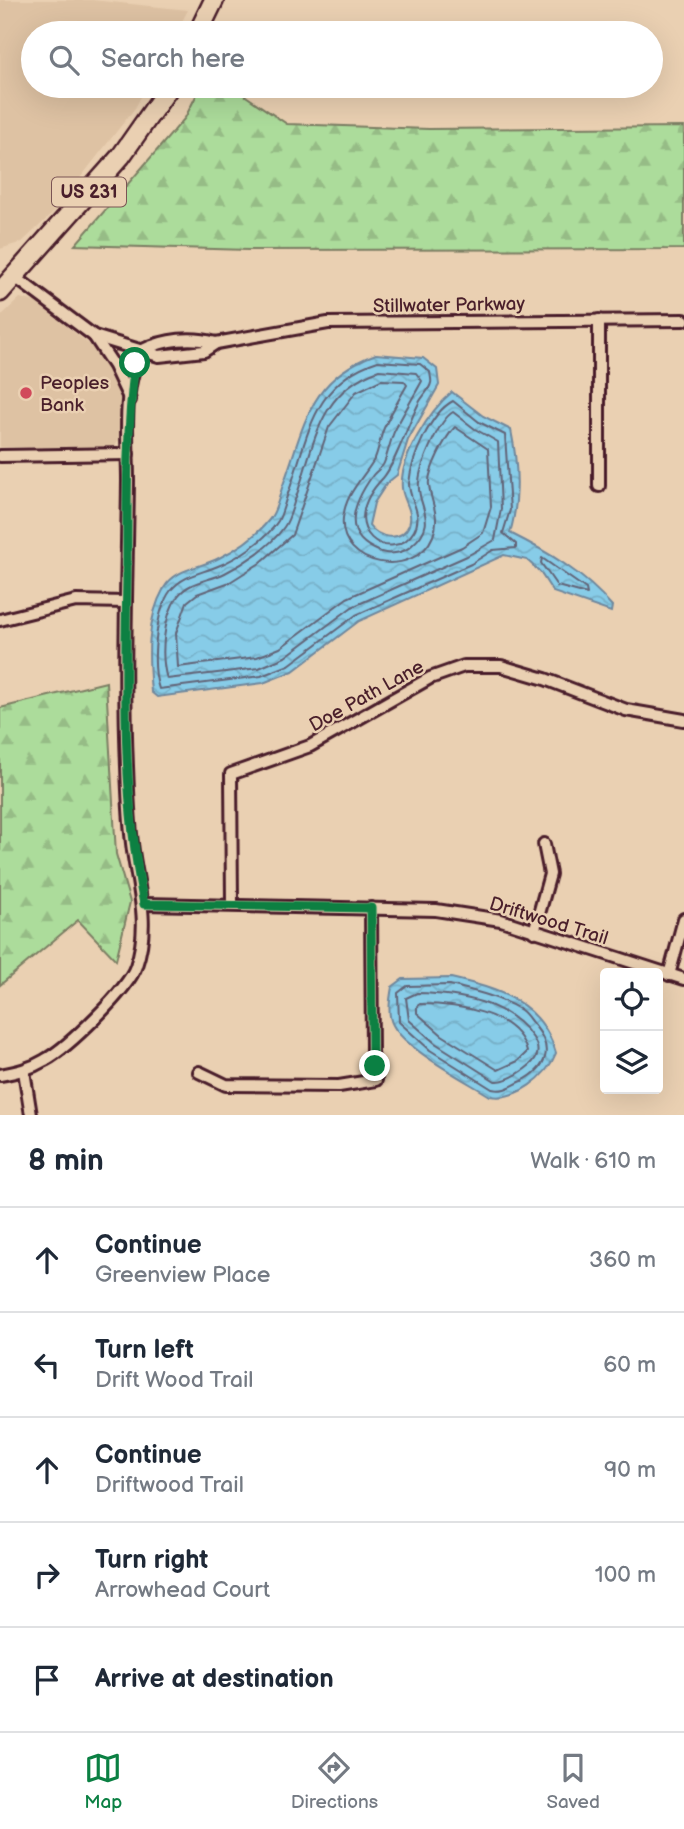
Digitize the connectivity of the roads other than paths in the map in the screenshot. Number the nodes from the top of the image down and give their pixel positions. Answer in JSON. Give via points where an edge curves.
{"nodes":[{"id":1,"x":214,"y":0,"type":"edge"},
{"id":2,"x":204,"y":21,"type":"edge"},
{"id":3,"x":162,"y":98,"type":"edge"},
{"id":4,"x":7,"y":274,"type":"edge"},
{"id":5,"x":0,"y":292,"type":"edge"},
{"id":6,"x":599,"y":320,"type":"junction"},
{"id":7,"x":684,"y":320,"type":"edge"},
{"id":8,"x":94,"y":336,"type":"junction"},
{"id":9,"x":143,"y":350,"type":"junction"},
{"id":10,"x":130,"y":400,"type":"junction"},
{"id":11,"x":128,"y":454,"type":"junction"},
{"id":12,"x":0,"y":456,"type":"edge"},
{"id":13,"x":599,"y":486,"type":"dead end"},
{"id":14,"x":126,"y":601,"type":"junction"},
{"id":15,"x":0,"y":620,"type":"edge"},
{"id":16,"x":684,"y":720,"type":"edge"},
{"id":17,"x":544,"y":844,"type":"dead end"},
{"id":18,"x":144,"y":904,"type":"junction"},
{"id":19,"x":232,"y":904,"type":"junction"},
{"id":20,"x":371,"y":908,"type":"junction"},
{"id":21,"x":684,"y":919,"type":"edge"},
{"id":22,"x":534,"y":932,"type":"junction"},
{"id":23,"x":668,"y":975,"type":"junction"},
{"id":24,"x":684,"y":979,"type":"edge"},
{"id":25,"x":24,"y":1071,"type":"junction"},
{"id":26,"x":199,"y":1072,"type":"dead end"},
{"id":27,"x":0,"y":1075,"type":"edge"},
{"id":28,"x":31,"y":1115,"type":"edge"}],
"edges":[{"from":1,"to":2,"type":"main road"},
{"from":3,"to":4,"type":"main road","number":"US 231","via":[[121,156]]},
{"from":4,"to":5,"type":"main road","number":"US 231"},
{"from":4,"to":8,"type":"street"},
{"from":6,"to":7,"type":"street","name":"Stillwater Parkway"},
{"from":6,"to":9,"type":"street","name":"Stillwater Parkway","via":[[328,323],[216,343],[200,338],[158,343]]},
{"from":6,"to":13,"type":"street"},
{"from":8,"to":9,"type":"street"},
{"from":8,"to":10,"type":"street"},
{"from":9,"to":10,"type":"street","via":[[135,363]]},
{"from":10,"to":11,"type":"street"},
{"from":11,"to":12,"type":"street"},
{"from":11,"to":14,"type":"street"},
{"from":14,"to":15,"type":"street","via":[[76,601]]},
{"from":14,"to":18,"type":"street","via":[[129,805]]},
{"from":16,"to":19,"type":"street","name":"Doe Path Lane","via":[[626,710],[501,666],[464,666],[430,677],[310,746],[231,774]]},
{"from":17,"to":22,"type":"street","via":[[550,874]]},
{"from":18,"to":19,"type":"street","name":"Driftwood Trail"},
{"from":18,"to":25,"type":"street","via":[[143,940],[135,969],[121,993],[48,1059]]},
{"from":19,"to":20,"type":"street","name":"Driftwood Trail"},
{"from":20,"to":22,"type":"street","name":"Driftwood Trail","via":[[436,910],[501,920]]},
{"from":20,"to":26,"type":"street","via":[[376,1080],[339,1086],[226,1086]]},
{"from":21,"to":23,"type":"street"},
{"from":22,"to":23,"type":"street","name":"Driftwood Trail"},
{"from":23,"to":24,"type":"street","name":"Driftwood Trail"},
{"from":25,"to":27,"type":"street"},
{"from":25,"to":28,"type":"street"}]}
